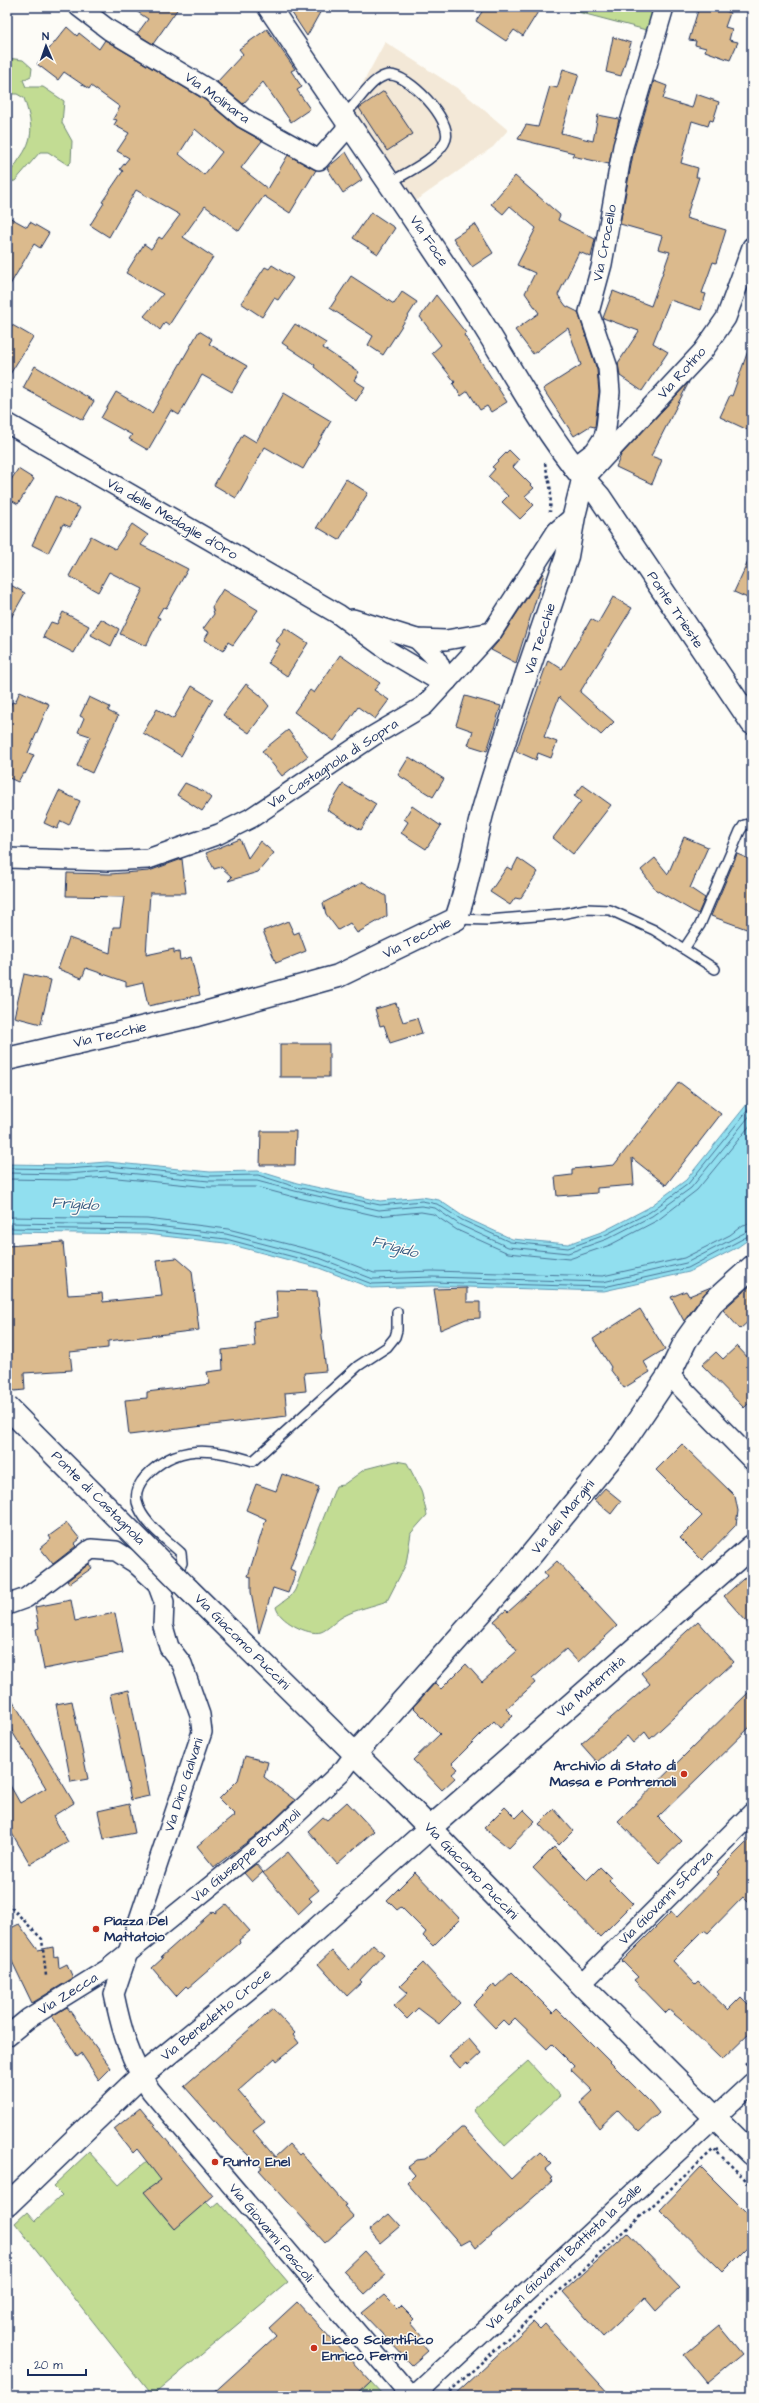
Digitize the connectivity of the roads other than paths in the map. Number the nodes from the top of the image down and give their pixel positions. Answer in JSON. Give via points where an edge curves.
{"nodes":[{"id":1,"x":79,"y":7,"type":"edge"},
{"id":2,"x":269,"y":7,"type":"edge"},
{"id":3,"x":664,"y":7,"type":"edge"},
{"id":4,"x":346,"y":121,"type":"junction"},
{"id":5,"x":389,"y":183,"type":"junction"},
{"id":6,"x":752,"y":247,"type":"edge"},
{"id":7,"x":7,"y":423,"type":"edge"},
{"id":8,"x":578,"y":474,"type":"junction"},
{"id":9,"x":574,"y":516,"type":"junction"},
{"id":10,"x":338,"y":614,"type":"junction"},
{"id":11,"x":492,"y":632,"type":"junction"},
{"id":12,"x":417,"y":639,"type":"junction"},
{"id":13,"x":446,"y":681,"type":"junction"},
{"id":14,"x":752,"y":723,"type":"edge"},
{"id":15,"x":752,"y":823,"type":"edge"},
{"id":16,"x":7,"y":858,"type":"edge"},
{"id":17,"x":456,"y":919,"type":"junction"},
{"id":18,"x":684,"y":949,"type":"junction"},
{"id":19,"x":715,"y":969,"type":"dead end"},
{"id":20,"x":7,"y":1059,"type":"edge"},
{"id":21,"x":752,"y":1267,"type":"edge"},
{"id":22,"x":397,"y":1312,"type":"dead end"},
{"id":23,"x":669,"y":1375,"type":"junction"},
{"id":24,"x":7,"y":1407,"type":"edge"},
{"id":25,"x":752,"y":1460,"type":"edge"},
{"id":26,"x":752,"y":1546,"type":"edge"},
{"id":27,"x":188,"y":1589,"type":"joint"},
{"id":28,"x":164,"y":1602,"type":"junction"},
{"id":29,"x":7,"y":1605,"type":"edge"},
{"id":30,"x":355,"y":1754,"type":"junction"},
{"id":31,"x":752,"y":1813,"type":"edge"},
{"id":32,"x":430,"y":1828,"type":"junction"},
{"id":33,"x":130,"y":1952,"type":"junction"},
{"id":34,"x":580,"y":1984,"type":"junction"},
{"id":35,"x":7,"y":2036,"type":"edge"},
{"id":36,"x":141,"y":2076,"type":"junction"},
{"id":37,"x":752,"y":2083,"type":"edge"},
{"id":38,"x":714,"y":2118,"type":"junction"},
{"id":39,"x":752,"y":2154,"type":"edge"},
{"id":40,"x":7,"y":2205,"type":"edge"},
{"id":41,"x":411,"y":2396,"type":"edge"},
{"id":42,"x":414,"y":2396,"type":"edge"}],
"edges":[{"from":1,"to":4,"type":"street","name":"Via Molinara","via":[[110,30],[211,91],[243,118],[319,160]]},
{"from":2,"to":4,"type":"main road","name":"Via Foce"},
{"from":3,"to":8,"type":"street","name":"Via Crocello","via":[[622,146],[602,264],[589,312],[608,368],[610,392],[606,428],[604,437]]},
{"from":4,"to":5,"type":"main road","name":"Via Foce"},
{"from":4,"to":5,"type":"lane","via":[[361,95],[377,80],[389,75],[400,78],[412,87],[440,116],[446,130],[446,140],[433,156]]},
{"from":5,"to":8,"type":"main road","name":"Via Foce","via":[[508,362]]},
{"from":6,"to":8,"type":"street","name":"Via Rotino","via":[[726,318],[703,351]]},
{"from":7,"to":10,"type":"street","name":"Via delle Medaglie d'Oro"},
{"from":8,"to":9,"type":"main road","name":"Via Tecchie"},
{"from":8,"to":14,"type":"main road","name":"Ponte Trieste","via":[[599,496]]},
{"from":9,"to":11,"type":"street","name":"Via Castagnola di Sopra","via":[[557,531]]},
{"from":9,"to":17,"type":"main road","name":"Via Tecchie","via":[[567,556],[484,809]]},
{"from":10,"to":12,"type":"street","name":"Via delle Medaglie d'Oro"},
{"from":10,"to":13,"type":"street","name":"Via delle Medaglie d'Oro","via":[[390,652],[434,678]]},
{"from":11,"to":12,"type":"street","name":"Via delle Medaglie d'Oro","via":[[446,640]]},
{"from":11,"to":13,"type":"street","name":"Via Castagnola di Sopra"},
{"from":12,"to":13,"type":"street","name":"Via delle Medaglie d'Oro","via":[[436,658]]},
{"from":13,"to":16,"type":"street","name":"Via Castagnola di Sopra","via":[[424,706],[373,736],[251,818],[219,834],[148,860]]},
{"from":15,"to":18,"type":"lane","via":[[744,825],[740,831],[700,925]]},
{"from":17,"to":18,"type":"lane","via":[[488,920],[561,914],[586,909],[610,910],[654,930]]},
{"from":17,"to":20,"type":"main road","name":"Via Tecchie","via":[[338,976],[197,1014]]},
{"from":18,"to":19,"type":"lane"},
{"from":21,"to":23,"type":"main road","name":"Via dei Margini","via":[[714,1301],[686,1340]]},
{"from":22,"to":28,"type":"lane","via":[[397,1330],[386,1347],[358,1366],[253,1461],[213,1450],[188,1452],[153,1468],[140,1482],[136,1496],[139,1509],[154,1528],[181,1553],[182,1563]]},
{"from":23,"to":25,"type":"street"},
{"from":23,"to":30,"type":"main road","name":"Via dei Margini","via":[[621,1446],[514,1577]]},
{"from":24,"to":27,"type":"main road","name":"Ponte di Castagnola","bridge":true},
{"from":26,"to":32,"type":"main road","name":"Via Maternità"},
{"from":27,"to":30,"type":"main road","name":"Via Giacomo Puccini"},
{"from":28,"to":29,"type":"street","name":"Via Dino Galvani","via":[[157,1583],[135,1563],[116,1551],[91,1549],[26,1598]]},
{"from":28,"to":33,"type":"street","name":"Via Dino Galvani","via":[[163,1626],[167,1640],[182,1664],[195,1698],[202,1732]]},
{"from":30,"to":32,"type":"main road","name":"Via Giacomo Puccini"},
{"from":30,"to":33,"type":"street","name":"Via Giuseppe Brugnoli","via":[[344,1769],[274,1835]]},
{"from":31,"to":34,"type":"street","name":"Via Giovanni Sforza"},
{"from":32,"to":34,"type":"main road","name":"Via Giacomo Puccini"},
{"from":32,"to":36,"type":"main road","name":"Via Benedetto Croce","via":[[273,1968]]},
{"from":33,"to":35,"type":"street","name":"Via Zecca","via":[[97,1977],[29,2018]]},
{"from":33,"to":36,"type":"street","name":"Via Giovanni Pascoli","via":[[114,1994],[125,2038]]},
{"from":34,"to":38,"type":"main road","name":"Via Giacomo Puccini"},
{"from":36,"to":40,"type":"main road","name":"Via Benedetto Croce"},
{"from":36,"to":41,"type":"street","name":"Via Giovanni Pascoli","via":[[302,2271]]},
{"from":37,"to":38,"type":"street","name":"Via San Giovanni Battista la Salle"},
{"from":38,"to":39,"type":"main road","name":"Via Giacomo Puccini"},
{"from":38,"to":42,"type":"street","name":"Via San Giovanni Battista la Salle"}]}
